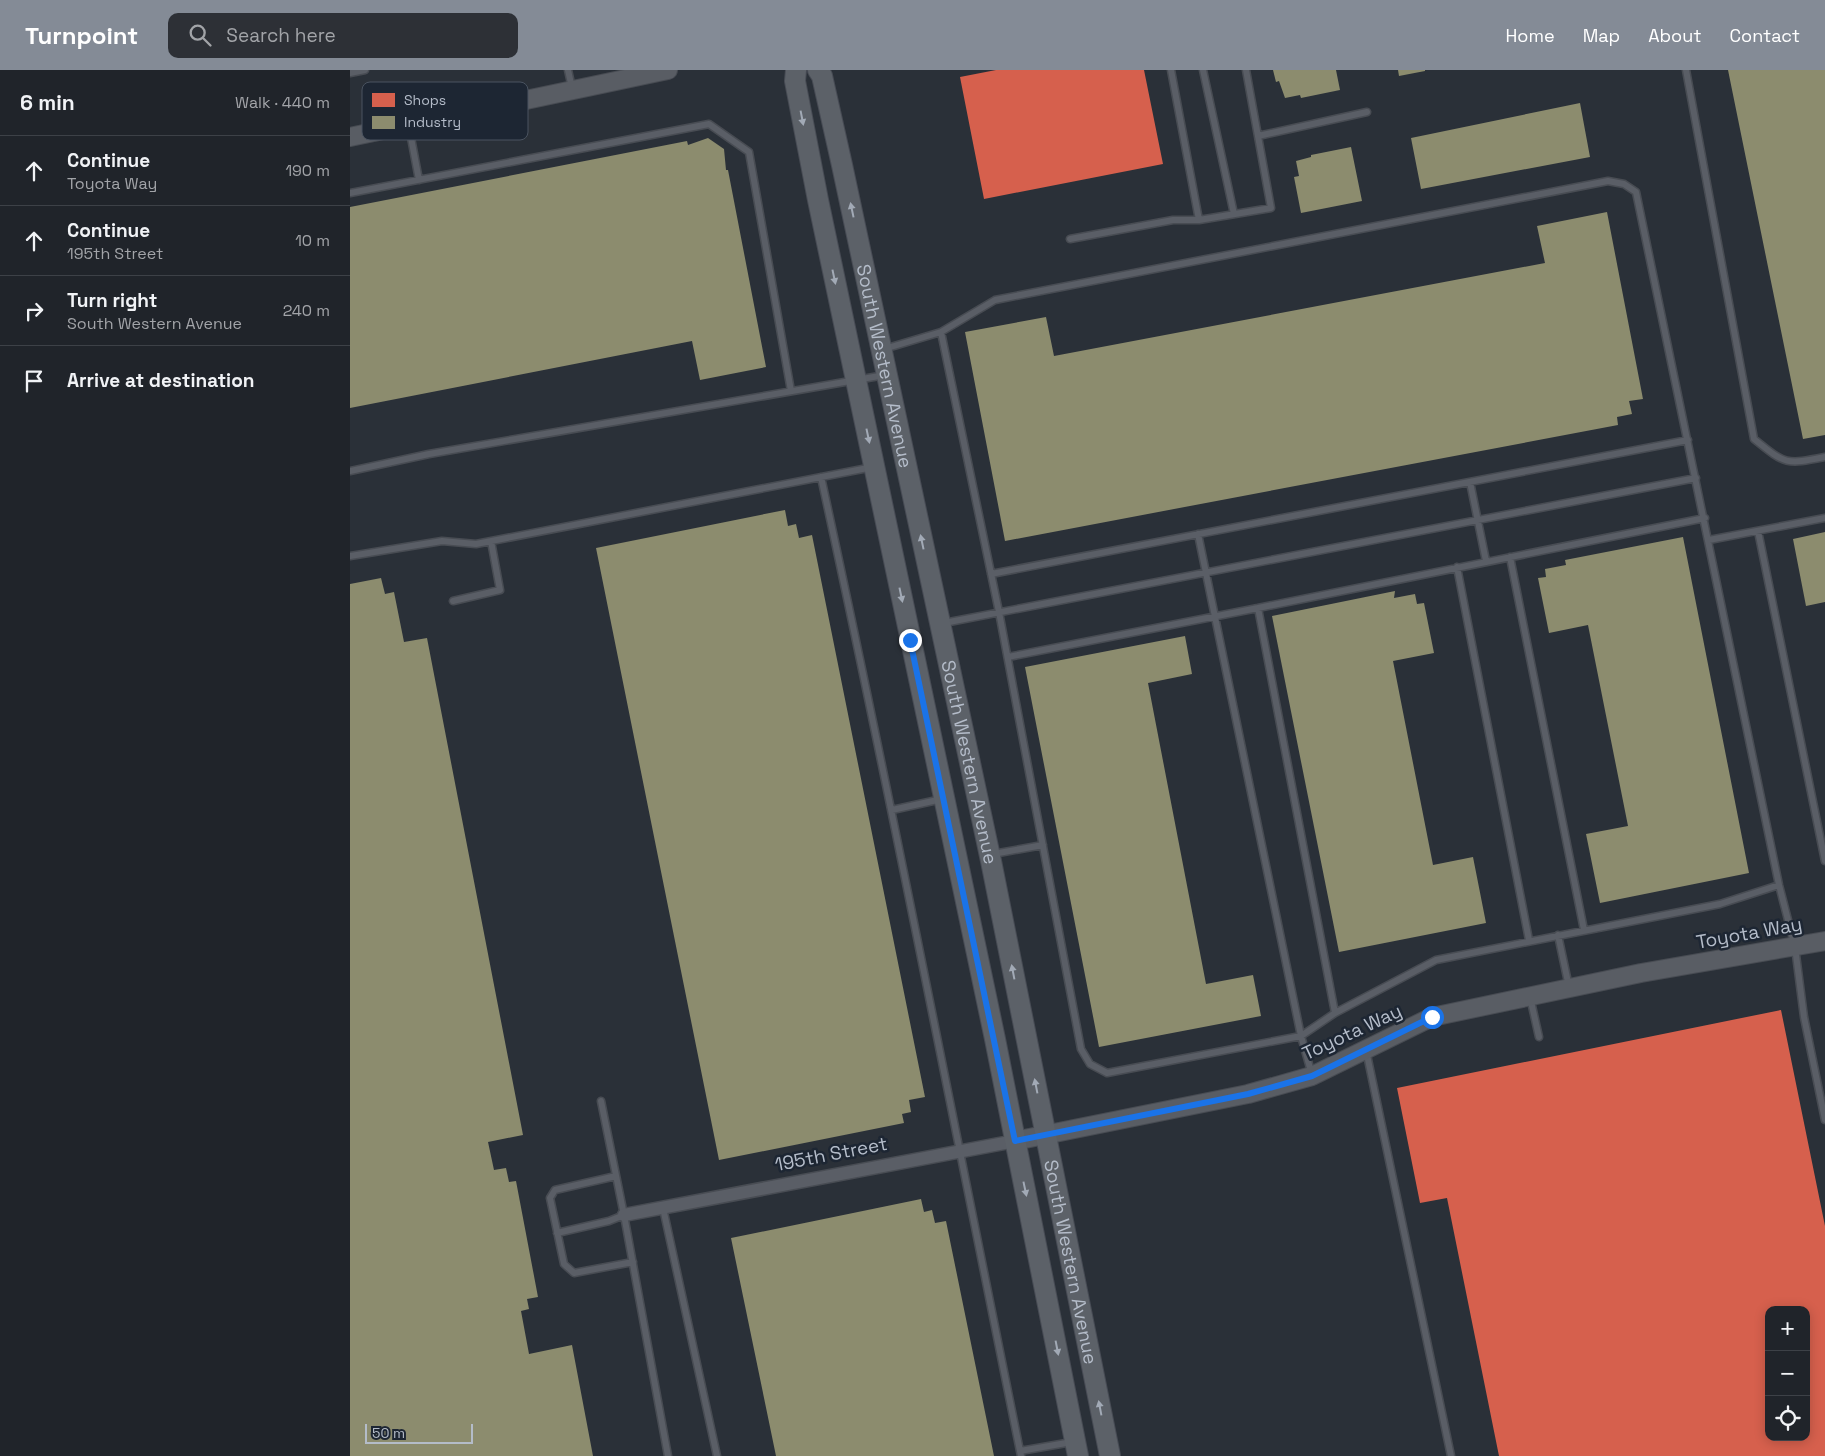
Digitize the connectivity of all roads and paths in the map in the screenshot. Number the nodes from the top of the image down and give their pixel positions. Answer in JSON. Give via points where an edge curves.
{"nodes":[{"id":1,"x":365,"y":70,"type":"edge"},
{"id":2,"x":568,"y":70,"type":"edge"},
{"id":3,"x":668,"y":70,"type":"edge"},
{"id":4,"x":796,"y":70,"type":"edge"},
{"id":5,"x":818,"y":70,"type":"edge"},
{"id":6,"x":1171,"y":70,"type":"edge"},
{"id":7,"x":1203,"y":70,"type":"edge"},
{"id":8,"x":1246,"y":70,"type":"edge"},
{"id":9,"x":1686,"y":70,"type":"edge"},
{"id":10,"x":350,"y":73,"type":"edge"},
{"id":11,"x":573,"y":90,"type":"junction"},
{"id":12,"x":528,"y":100,"type":"edge"},
{"id":13,"x":1367,"y":112,"type":"dead end"},
{"id":14,"x":1258,"y":136,"type":"junction"},
{"id":15,"x":412,"y":140,"type":"edge"},
{"id":16,"x":419,"y":180,"type":"junction"},
{"id":17,"x":350,"y":193,"type":"edge"},
{"id":18,"x":1234,"y":214,"type":"junction"},
{"id":19,"x":1199,"y":220,"type":"junction"},
{"id":20,"x":1070,"y":239,"type":"dead end"},
{"id":21,"x":941,"y":332,"type":"junction"},
{"id":22,"x":881,"y":350,"type":"junction"},
{"id":23,"x":887,"y":375,"type":"junction"},
{"id":24,"x":856,"y":380,"type":"junction"},
{"id":25,"x":791,"y":391,"type":"junction"},
{"id":26,"x":1688,"y":440,"type":"junction"},
{"id":27,"x":1825,"y":457,"type":"edge"},
{"id":28,"x":874,"y":467,"type":"junction"},
{"id":29,"x":350,"y":471,"type":"edge"},
{"id":30,"x":822,"y":477,"type":"junction"},
{"id":31,"x":1696,"y":478,"type":"junction"},
{"id":32,"x":1470,"y":482,"type":"junction"},
{"id":33,"x":1705,"y":518,"type":"junction"},
{"id":34,"x":1825,"y":518,"type":"edge"},
{"id":35,"x":1477,"y":520,"type":"junction"},
{"id":36,"x":1758,"y":531,"type":"junction"},
{"id":37,"x":1198,"y":534,"type":"junction"},
{"id":38,"x":1709,"y":540,"type":"junction"},
{"id":39,"x":491,"y":541,"type":"junction"},
{"id":40,"x":350,"y":556,"type":"edge"},
{"id":41,"x":1510,"y":557,"type":"junction"},
{"id":42,"x":1486,"y":561,"type":"junction"},
{"id":43,"x":1457,"y":567,"type":"junction"},
{"id":44,"x":1205,"y":572,"type":"junction"},
{"id":45,"x":991,"y":574,"type":"junction"},
{"id":46,"x":453,"y":601,"type":"dead end"},
{"id":47,"x":1258,"y":608,"type":"junction"},
{"id":48,"x":999,"y":612,"type":"junction"},
{"id":49,"x":1214,"y":616,"type":"junction"},
{"id":50,"x":939,"y":624,"type":"junction"},
{"id":51,"x":1008,"y":657,"type":"junction"},
{"id":52,"x":943,"y":799,"type":"junction"},
{"id":53,"x":892,"y":810,"type":"junction"},
{"id":54,"x":1043,"y":845,"type":"junction"},
{"id":55,"x":989,"y":855,"type":"junction"},
{"id":56,"x":1825,"y":861,"type":"edge"},
{"id":57,"x":1779,"y":885,"type":"junction"},
{"id":58,"x":1584,"y":930,"type":"junction"},
{"id":59,"x":1558,"y":935,"type":"junction"},
{"id":60,"x":1529,"y":940,"type":"junction"},
{"id":61,"x":1825,"y":941,"type":"edge"},
{"id":62,"x":1795,"y":947,"type":"junction"},
{"id":63,"x":1569,"y":988,"type":"junction"},
{"id":64,"x":1530,"y":997,"type":"junction"},
{"id":65,"x":1335,"y":1013,"type":"junction"},
{"id":66,"x":1300,"y":1036,"type":"junction"},
{"id":67,"x":1539,"y":1037,"type":"dead end"},
{"id":68,"x":1366,"y":1049,"type":"junction"},
{"id":69,"x":1312,"y":1076,"type":"junction"},
{"id":70,"x":601,"y":1101,"type":"dead end"},
{"id":71,"x":1825,"y":1120,"type":"edge"},
{"id":72,"x":1045,"y":1134,"type":"junction"},
{"id":73,"x":1015,"y":1141,"type":"junction"},
{"id":74,"x":959,"y":1151,"type":"junction"},
{"id":75,"x":616,"y":1176,"type":"junction"},
{"id":76,"x":663,"y":1208,"type":"junction"},
{"id":77,"x":624,"y":1216,"type":"junction"},
{"id":78,"x":557,"y":1233,"type":"junction"},
{"id":79,"x":633,"y":1262,"type":"junction"},
{"id":80,"x":1077,"y":1449,"type":"edge"},
{"id":81,"x":1021,"y":1454,"type":"edge"},
{"id":82,"x":668,"y":1456,"type":"edge"},
{"id":83,"x":717,"y":1456,"type":"edge"},
{"id":84,"x":1110,"y":1456,"type":"edge"},
{"id":85,"x":1451,"y":1456,"type":"edge"}],
"edges":[{"from":1,"to":10,"type":"lane"},
{"from":2,"to":11,"type":"lane"},
{"from":3,"to":11,"type":"street"},
{"from":4,"to":24,"type":"main road","name":"South Western Avenue","one_way":true,"via":[[798,99]]},
{"from":22,"to":5,"type":"main road","name":"South Western Avenue","one_way":true,"via":[[834,129]]},
{"from":6,"to":19,"type":"lane"},
{"from":7,"to":18,"type":"lane"},
{"from":8,"to":14,"type":"lane"},
{"from":9,"to":27,"type":"lane","via":[[1754,439],[1781,460],[1793,463]]},
{"from":11,"to":12,"type":"street"},
{"from":13,"to":14,"type":"lane"},
{"from":14,"to":18,"type":"lane","via":[[1271,208]]},
{"from":15,"to":16,"type":"lane"},
{"from":16,"to":17,"type":"lane"},
{"from":16,"to":25,"type":"lane","via":[[709,124],[749,152]]},
{"from":18,"to":19,"type":"lane"},
{"from":19,"to":20,"type":"lane","via":[[1172,220]]},
{"from":21,"to":22,"type":"lane"},
{"from":21,"to":26,"type":"lane","via":[[995,300],[1608,181],[1624,184],[1636,192]]},
{"from":21,"to":45,"type":"lane"},
{"from":22,"to":23,"type":"main road","name":"South Western Avenue"},
{"from":23,"to":24,"type":"lane"},
{"from":50,"to":23,"type":"main road","name":"South Western Avenue","one_way":true},
{"from":24,"to":25,"type":"lane"},
{"from":24,"to":28,"type":"main road","name":"South Western Avenue","one_way":true},
{"from":25,"to":29,"type":"lane","via":[[429,454]]},
{"from":26,"to":31,"type":"lane"},
{"from":26,"to":32,"type":"lane"},
{"from":28,"to":30,"type":"lane"},
{"from":28,"to":52,"type":"main road","name":"South Western Avenue","one_way":true},
{"from":30,"to":39,"type":"lane"},
{"from":30,"to":53,"type":"lane"},
{"from":31,"to":33,"type":"lane"},
{"from":31,"to":35,"type":"lane"},
{"from":32,"to":35,"type":"lane"},
{"from":32,"to":37,"type":"lane"},
{"from":33,"to":38,"type":"lane"},
{"from":33,"to":41,"type":"lane"},
{"from":34,"to":36,"type":"lane"},
{"from":35,"to":42,"type":"lane"},
{"from":35,"to":44,"type":"lane"},
{"from":36,"to":38,"type":"lane"},
{"from":36,"to":56,"type":"lane"},
{"from":37,"to":44,"type":"lane"},
{"from":37,"to":45,"type":"lane"},
{"from":38,"to":57,"type":"lane"},
{"from":39,"to":40,"type":"lane","via":[[476,544],[442,541]]},
{"from":39,"to":46,"type":"lane","via":[[500,590]]},
{"from":41,"to":42,"type":"lane"},
{"from":41,"to":58,"type":"lane"},
{"from":42,"to":43,"type":"lane"},
{"from":43,"to":47,"type":"lane"},
{"from":43,"to":60,"type":"lane"},
{"from":44,"to":48,"type":"lane"},
{"from":44,"to":49,"type":"lane"},
{"from":45,"to":48,"type":"lane"},
{"from":47,"to":49,"type":"lane"},
{"from":47,"to":65,"type":"lane"},
{"from":48,"to":50,"type":"lane"},
{"from":48,"to":51,"type":"lane"},
{"from":49,"to":51,"type":"lane"},
{"from":49,"to":66,"type":"lane"},
{"from":50,"to":55,"type":"main road","name":"South Western Avenue"},
{"from":51,"to":54,"type":"lane"},
{"from":52,"to":53,"type":"lane"},
{"from":52,"to":73,"type":"main road","name":"South Western Avenue"},
{"from":53,"to":74,"type":"lane"},
{"from":54,"to":55,"type":"lane"},
{"from":54,"to":66,"type":"lane","via":[[1081,1049],[1090,1064],[1107,1073]]},
{"from":72,"to":55,"type":"main road","name":"South Western Avenue","one_way":true},
{"from":57,"to":58,"type":"lane","via":[[1720,904]]},
{"from":57,"to":62,"type":"lane"},
{"from":58,"to":59,"type":"lane"},
{"from":59,"to":60,"type":"lane"},
{"from":59,"to":63,"type":"lane"},
{"from":60,"to":65,"type":"lane","via":[[1436,960]]},
{"from":61,"to":62,"type":"street","name":"Toyota Way"},
{"from":62,"to":63,"type":"street","name":"Toyota Way"},
{"from":62,"to":71,"type":"lane","via":[[1804,1017]]},
{"from":63,"to":64,"type":"street","name":"Toyota Way"},
{"from":64,"to":67,"type":"lane"},
{"from":64,"to":68,"type":"street","name":"Toyota Way","via":[[1432,1017]]},
{"from":65,"to":66,"type":"lane"},
{"from":66,"to":69,"type":"lane"},
{"from":68,"to":69,"type":"street","name":"Toyota Way"},
{"from":68,"to":85,"type":"lane"},
{"from":69,"to":72,"type":"street","name":"Toyota Way","via":[[1248,1094]]},
{"from":70,"to":75,"type":"lane"},
{"from":72,"to":73,"type":"street","name":"195th Street"},
{"from":84,"to":72,"type":"main road","name":"South Western Avenue","one_way":true},
{"from":73,"to":74,"type":"street","name":"195th Street"},
{"from":73,"to":80,"type":"main road","name":"South Western Avenue","one_way":true},
{"from":74,"to":76,"type":"street","name":"195th Street"},
{"from":74,"to":81,"type":"lane"},
{"from":75,"to":77,"type":"lane"},
{"from":75,"to":78,"type":"lane","via":[[555,1190],[550,1198]]},
{"from":76,"to":77,"type":"street","name":"195th Street"},
{"from":76,"to":83,"type":"lane"},
{"from":77,"to":78,"type":"lane"},
{"from":77,"to":79,"type":"lane"},
{"from":78,"to":79,"type":"lane","via":[[564,1264],[574,1273]]},
{"from":79,"to":82,"type":"lane"},
{"from":80,"to":81,"type":"lane"}]}
